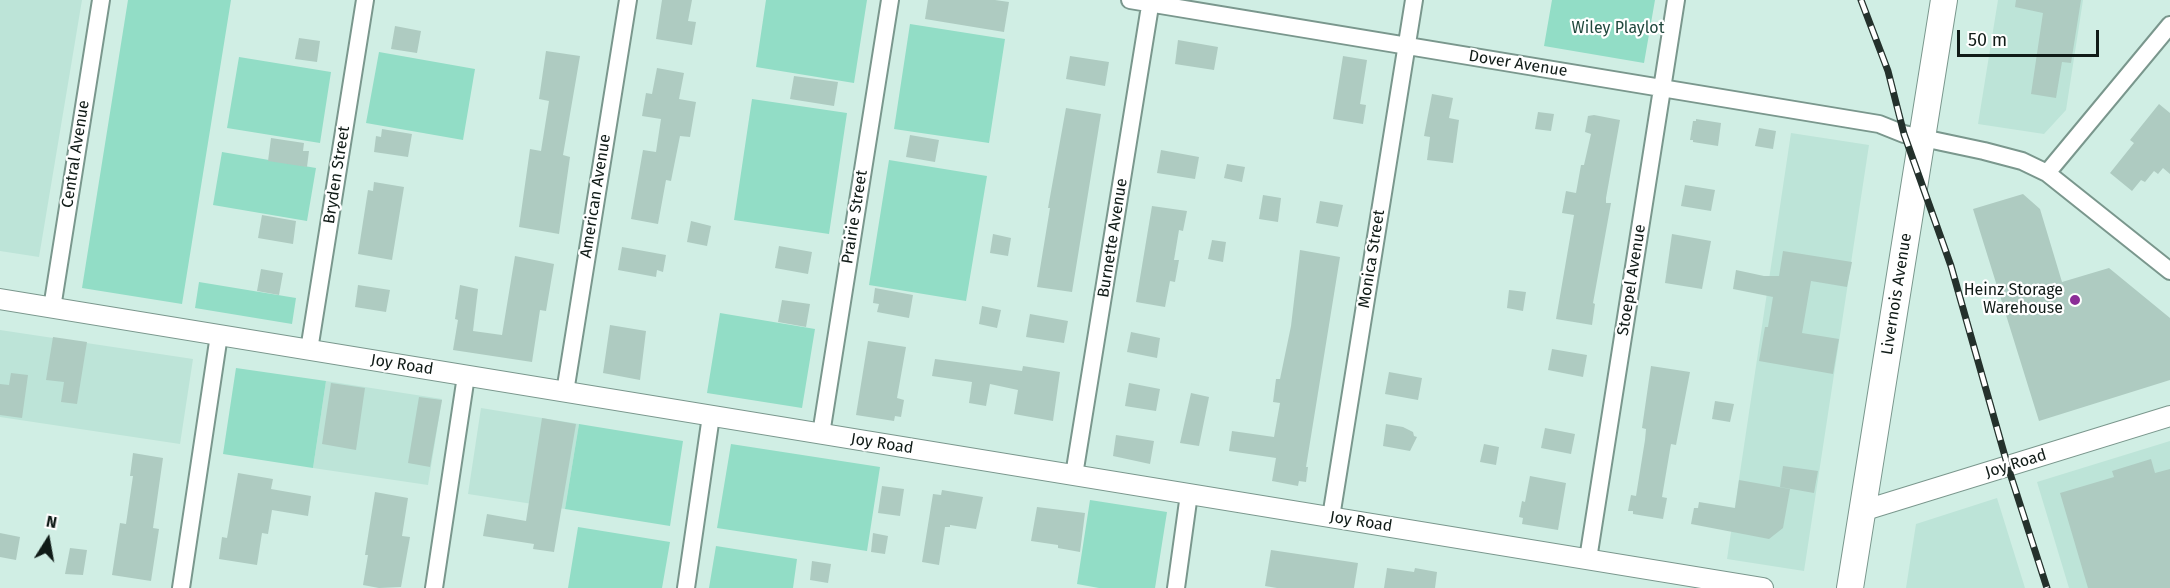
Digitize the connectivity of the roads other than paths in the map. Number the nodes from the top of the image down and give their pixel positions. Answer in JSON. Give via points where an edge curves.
{"nodes":[{"id":1,"x":101,"y":0,"type":"edge"},
{"id":2,"x":365,"y":0,"type":"edge"},
{"id":3,"x":628,"y":0,"type":"edge"},
{"id":4,"x":890,"y":0,"type":"edge"},
{"id":5,"x":1130,"y":0,"type":"edge"},
{"id":6,"x":1414,"y":0,"type":"edge"},
{"id":7,"x":1676,"y":0,"type":"edge"},
{"id":8,"x":1944,"y":0,"type":"edge"},
{"id":9,"x":1151,"y":2,"type":"edge"},
{"id":10,"x":2170,"y":25,"type":"edge"},
{"id":11,"x":1407,"y":45,"type":"junction"},
{"id":12,"x":1662,"y":88,"type":"junction"},
{"id":13,"x":1913,"y":136,"type":"junction"},
{"id":14,"x":2047,"y":173,"type":"junction"},
{"id":15,"x":2170,"y":271,"type":"edge"},
{"id":16,"x":0,"y":299,"type":"edge"},
{"id":17,"x":52,"y":308,"type":"junction"},
{"id":18,"x":219,"y":335,"type":"junction"},
{"id":19,"x":309,"y":350,"type":"junction"},
{"id":20,"x":466,"y":376,"type":"junction"},
{"id":21,"x":565,"y":392,"type":"junction"},
{"id":22,"x":711,"y":416,"type":"junction"},
{"id":23,"x":2170,"y":416,"type":"edge"},
{"id":24,"x":821,"y":434,"type":"junction"},
{"id":25,"x":1074,"y":475,"type":"junction"},
{"id":26,"x":1189,"y":494,"type":"junction"},
{"id":27,"x":1862,"y":512,"type":"junction"},
{"id":28,"x":1331,"y":517,"type":"junction"},
{"id":29,"x":1588,"y":559,"type":"junction"},
{"id":30,"x":181,"y":588,"type":"edge"},
{"id":31,"x":434,"y":588,"type":"edge"},
{"id":32,"x":686,"y":588,"type":"edge"},
{"id":33,"x":1176,"y":588,"type":"edge"},
{"id":34,"x":1763,"y":588,"type":"edge"},
{"id":35,"x":1850,"y":588,"type":"edge"}],
"edges":[{"from":1,"to":17,"type":"street","name":"Central Avenue"},
{"from":2,"to":19,"type":"street","name":"Bryden Street"},
{"from":3,"to":21,"type":"street","name":"American Avenue"},
{"from":4,"to":24,"type":"street","name":"Prairie Street"},
{"from":5,"to":9,"type":"street","name":"Dover Avenue"},
{"from":6,"to":11,"type":"street","name":"Monica Street"},
{"from":7,"to":12,"type":"street","name":"Stoepel Avenue"},
{"from":8,"to":13,"type":"main road","name":"Livernois Avenue"},
{"from":9,"to":11,"type":"street","name":"Dover Avenue"},
{"from":9,"to":25,"type":"street","name":"Burnette Avenue"},
{"from":10,"to":14,"type":"street"},
{"from":11,"to":12,"type":"street","name":"Dover Avenue"},
{"from":11,"to":28,"type":"street","name":"Monica Street"},
{"from":12,"to":13,"type":"street","name":"Dover Avenue","via":[[1879,124]]},
{"from":12,"to":29,"type":"street","name":"Stoepel Avenue"},
{"from":13,"to":14,"type":"street","name":"Dover Avenue","via":[[2022,161]]},
{"from":13,"to":27,"type":"main road","name":"Livernois Avenue"},
{"from":14,"to":15,"type":"street","name":"Dover Avenue"},
{"from":16,"to":17,"type":"street","name":"Joy Road"},
{"from":17,"to":18,"type":"street","name":"Joy Road"},
{"from":18,"to":19,"type":"street","name":"Joy Road"},
{"from":18,"to":30,"type":"street"},
{"from":19,"to":20,"type":"street","name":"Joy Road"},
{"from":20,"to":21,"type":"street","name":"Joy Road"},
{"from":20,"to":31,"type":"street"},
{"from":21,"to":22,"type":"street","name":"Joy Road"},
{"from":22,"to":24,"type":"street","name":"Joy Road"},
{"from":22,"to":32,"type":"street"},
{"from":23,"to":27,"type":"street","name":"Joy Road"},
{"from":24,"to":25,"type":"street","name":"Joy Road"},
{"from":25,"to":26,"type":"street","name":"Joy Road"},
{"from":26,"to":28,"type":"street","name":"Joy Road"},
{"from":26,"to":33,"type":"street"},
{"from":27,"to":35,"type":"main road","name":"Livernois Avenue"},
{"from":28,"to":29,"type":"street","name":"Joy Road"},
{"from":29,"to":34,"type":"street","name":"Joy Road"}]}
